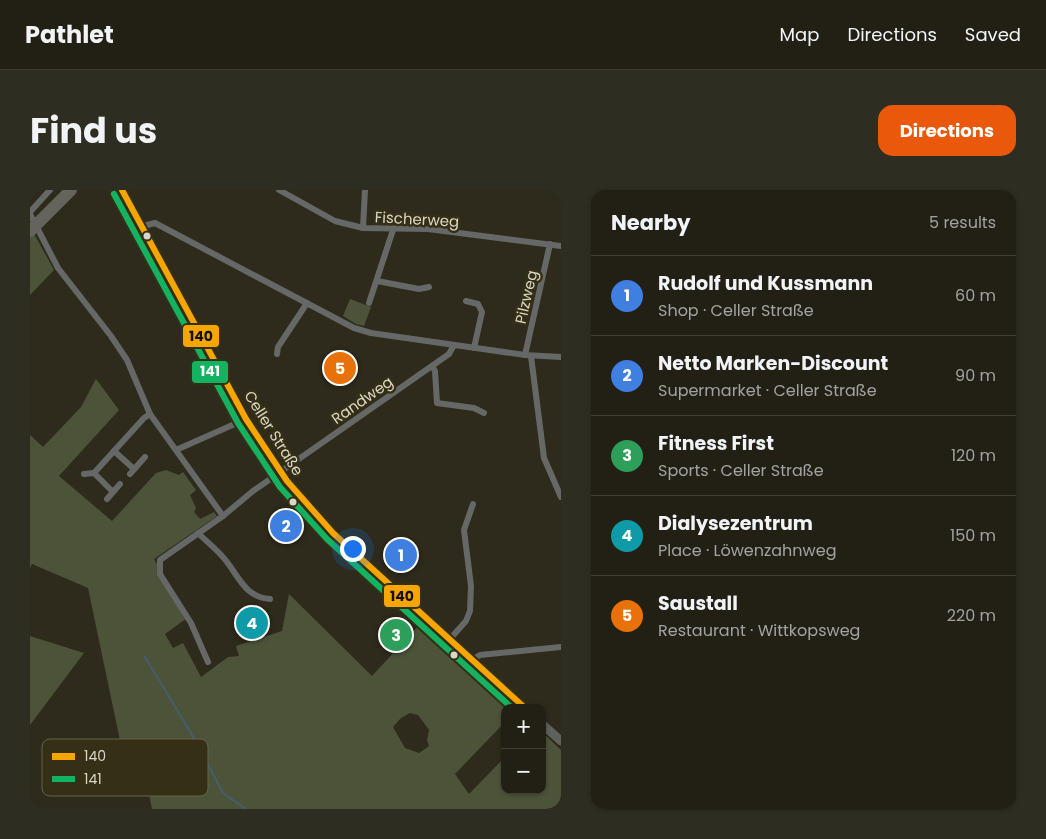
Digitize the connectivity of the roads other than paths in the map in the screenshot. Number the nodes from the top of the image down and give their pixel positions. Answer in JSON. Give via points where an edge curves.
{"nodes":[{"id":1,"x":50,"y":190,"type":"edge"},
{"id":2,"x":60,"y":190,"type":"edge"},
{"id":3,"x":71,"y":190,"type":"edge"},
{"id":4,"x":122,"y":190,"type":"edge"},
{"id":5,"x":279,"y":190,"type":"edge"},
{"id":6,"x":365,"y":190,"type":"edge"},
{"id":7,"x":286,"y":192,"type":"edge"},
{"id":8,"x":30,"y":213,"type":"edge"},
{"id":9,"x":30,"y":219,"type":"edge"},
{"id":10,"x":142,"y":226,"type":"junction"},
{"id":11,"x":363,"y":228,"type":"junction"},
{"id":12,"x":393,"y":230,"type":"junction"},
{"id":13,"x":30,"y":231,"type":"edge"},
{"id":14,"x":550,"y":244,"type":"junction"},
{"id":15,"x":561,"y":246,"type":"edge"},
{"id":16,"x":377,"y":281,"type":"junction"},
{"id":17,"x":429,"y":287,"type":"dead end"},
{"id":18,"x":466,"y":301,"type":"dead end"},
{"id":19,"x":307,"y":303,"type":"junction"},
{"id":20,"x":369,"y":303,"type":"dead end"},
{"id":21,"x":454,"y":345,"type":"junction"},
{"id":22,"x":474,"y":348,"type":"junction"},
{"id":23,"x":277,"y":354,"type":"dead end"},
{"id":24,"x":528,"y":356,"type":"junction"},
{"id":25,"x":561,"y":357,"type":"edge"},
{"id":26,"x":432,"y":366,"type":"junction"},
{"id":27,"x":484,"y":413,"type":"dead end"},
{"id":28,"x":150,"y":414,"type":"junction"},
{"id":29,"x":246,"y":418,"type":"junction"},
{"id":30,"x":176,"y":450,"type":"junction"},
{"id":31,"x":114,"y":451,"type":"junction"},
{"id":32,"x":145,"y":457,"type":"dead end"},
{"id":33,"x":94,"y":473,"type":"junction"},
{"id":34,"x":281,"y":473,"type":"junction"},
{"id":35,"x":84,"y":474,"type":"dead end"},
{"id":36,"x":120,"y":484,"type":"dead end"},
{"id":37,"x":114,"y":492,"type":"junction"},
{"id":38,"x":561,"y":497,"type":"edge"},
{"id":39,"x":107,"y":499,"type":"dead end"},
{"id":40,"x":473,"y":504,"type":"dead end"},
{"id":41,"x":223,"y":516,"type":"junction"},
{"id":42,"x":198,"y":534,"type":"junction"},
{"id":43,"x":270,"y":598,"type":"dead end"},
{"id":44,"x":449,"y":640,"type":"junction"},
{"id":45,"x":561,"y":647,"type":"edge"},
{"id":46,"x":476,"y":657,"type":"junction"},
{"id":47,"x":208,"y":662,"type":"dead end"},
{"id":48,"x":521,"y":704,"type":"edge"},
{"id":49,"x":546,"y":728,"type":"edge"},
{"id":50,"x":561,"y":741,"type":"edge"}],
"edges":[{"from":1,"to":8,"type":"street"},
{"from":2,"to":9,"type":"highway"},
{"from":3,"to":13,"type":"highway","bridge":true},
{"from":4,"to":10,"type":"street","name":"Celler Straße"},
{"from":5,"to":7,"type":"street","name":"Fischerweg"},
{"from":6,"to":11,"type":"street"},
{"from":7,"to":11,"type":"street","name":"Fischerweg","via":[[335,221]]},
{"from":8,"to":28,"type":"street","via":[[58,268],[127,360]]},
{"from":10,"to":19,"type":"street","via":[[156,223]]},
{"from":10,"to":29,"type":"street","name":"Celler Straße"},
{"from":11,"to":12,"type":"street","name":"Fischerweg"},
{"from":12,"to":14,"type":"street","name":"Fischerweg","via":[[428,230]]},
{"from":12,"to":16,"type":"street"},
{"from":14,"to":15,"type":"street","name":"Fischerweg"},
{"from":14,"to":24,"type":"street","name":"Pilzweg"},
{"from":16,"to":17,"type":"street","via":[[419,289]]},
{"from":16,"to":20,"type":"street"},
{"from":18,"to":22,"type":"street","via":[[478,304],[482,312]]},
{"from":19,"to":21,"type":"street","via":[[362,331]]},
{"from":19,"to":23,"type":"street","via":[[278,347]]},
{"from":21,"to":22,"type":"street"},
{"from":21,"to":26,"type":"street","name":"Randweg","via":[[449,354]]},
{"from":22,"to":24,"type":"street"},
{"from":24,"to":25,"type":"street"},
{"from":24,"to":38,"type":"street","name":"Pilzweg","via":[[544,458]]},
{"from":26,"to":27,"type":"street","via":[[437,403],[474,408]]},
{"from":26,"to":34,"type":"street","name":"Randweg"},
{"from":28,"to":30,"type":"street"},
{"from":28,"to":31,"type":"street"},
{"from":29,"to":30,"type":"street"},
{"from":29,"to":34,"type":"street","name":"Celler Straße"},
{"from":30,"to":41,"type":"street"},
{"from":31,"to":32,"type":"street","via":[[132,472]]},
{"from":31,"to":33,"type":"street"},
{"from":33,"to":35,"type":"street"},
{"from":33,"to":37,"type":"street"},
{"from":34,"to":41,"type":"street","name":"Randweg"},
{"from":34,"to":44,"type":"street","name":"Celler Straße","via":[[327,527]]},
{"from":36,"to":37,"type":"street"},
{"from":37,"to":39,"type":"street"},
{"from":40,"to":44,"type":"street","via":[[464,530],[471,586],[470,611],[466,621]]},
{"from":41,"to":42,"type":"street","name":"Randweg"},
{"from":42,"to":43,"type":"street","via":[[227,562],[246,589],[260,598]]},
{"from":42,"to":47,"type":"street","name":"Randweg","via":[[160,560],[158,566],[191,622]]},
{"from":44,"to":46,"type":"street","name":"Celler Straße"},
{"from":45,"to":46,"type":"street"},
{"from":46,"to":48,"type":"street","name":"Celler Straße"},
{"from":49,"to":50,"type":"street"}]}
